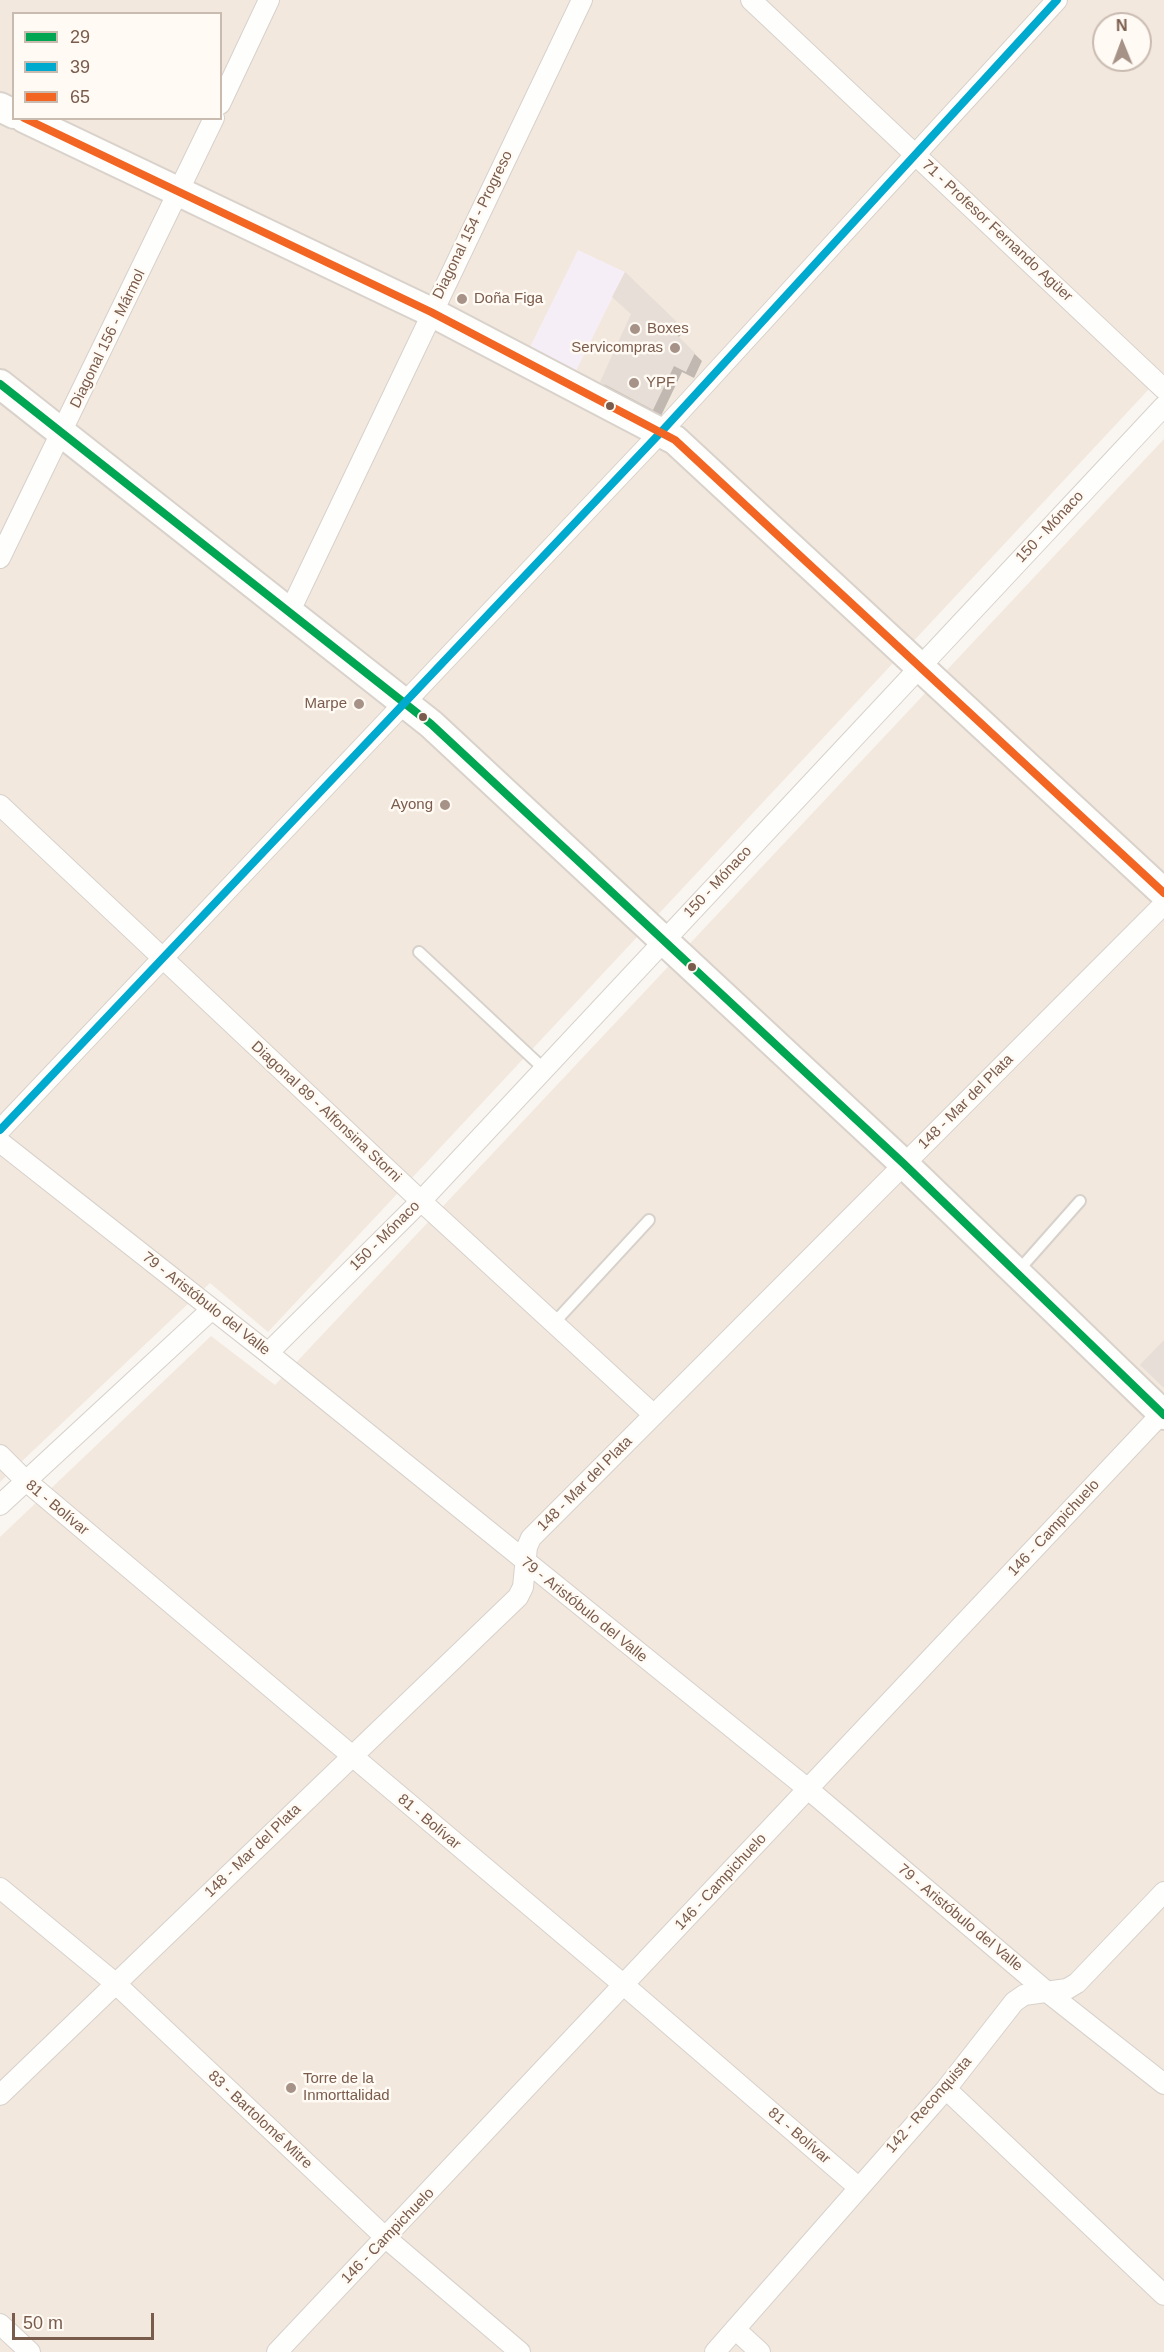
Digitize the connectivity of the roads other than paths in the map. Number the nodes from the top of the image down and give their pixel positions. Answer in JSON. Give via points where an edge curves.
{"nodes":[{"id":1,"x":269,"y":0,"type":"edge"},
{"id":2,"x":582,"y":0,"type":"edge"},
{"id":3,"x":751,"y":0,"type":"edge"},
{"id":4,"x":1057,"y":0,"type":"edge"},
{"id":5,"x":222,"y":100,"type":"edge"},
{"id":6,"x":28,"y":120,"type":"edge"},
{"id":7,"x":213,"y":120,"type":"edge"},
{"id":8,"x":916,"y":154,"type":"junction"},
{"id":9,"x":179,"y":193,"type":"junction"},
{"id":10,"x":431,"y":312,"type":"junction"},
{"id":11,"x":0,"y":384,"type":"edge"},
{"id":12,"x":1164,"y":389,"type":"edge"},
{"id":13,"x":1164,"y":406,"type":"edge"},
{"id":14,"x":662,"y":431,"type":"junction"},
{"id":15,"x":62,"y":433,"type":"junction"},
{"id":16,"x":0,"y":558,"type":"edge"},
{"id":17,"x":289,"y":613,"type":"junction"},
{"id":18,"x":919,"y":666,"type":"junction"},
{"id":19,"x":404,"y":702,"type":"junction"},
{"id":20,"x":0,"y":805,"type":"edge"},
{"id":21,"x":1164,"y":893,"type":"edge"},
{"id":22,"x":1164,"y":904,"type":"edge"},
{"id":23,"x":664,"y":939,"type":"junction"},
{"id":24,"x":419,"y":952,"type":"dead end"},
{"id":25,"x":161,"y":958,"type":"junction"},
{"id":26,"x":543,"y":1068,"type":"junction"},
{"id":27,"x":0,"y":1130,"type":"edge"},
{"id":28,"x":0,"y":1142,"type":"edge"},
{"id":29,"x":904,"y":1164,"type":"junction"},
{"id":30,"x":421,"y":1200,"type":"junction"},
{"id":31,"x":1080,"y":1201,"type":"dead end"},
{"id":32,"x":649,"y":1220,"type":"dead end"},
{"id":33,"x":1016,"y":1273,"type":"junction"},
{"id":34,"x":212,"y":1309,"type":"junction"},
{"id":35,"x":554,"y":1323,"type":"junction"},
{"id":36,"x":268,"y":1353,"type":"junction"},
{"id":37,"x":1163,"y":1413,"type":"edge"},
{"id":38,"x":654,"y":1415,"type":"junction"},
{"id":39,"x":0,"y":1455,"type":"edge"},
{"id":40,"x":25,"y":1480,"type":"junction"},
{"id":41,"x":0,"y":1505,"type":"edge"},
{"id":42,"x":526,"y":1563,"type":"junction"},
{"id":43,"x":351,"y":1757,"type":"junction"},
{"id":44,"x":807,"y":1789,"type":"junction"},
{"id":45,"x":0,"y":1888,"type":"edge"},
{"id":46,"x":1164,"y":1892,"type":"edge"},
{"id":47,"x":115,"y":1983,"type":"junction"},
{"id":48,"x":625,"y":1986,"type":"junction"},
{"id":49,"x":1046,"y":1991,"type":"junction"},
{"id":50,"x":1164,"y":2084,"type":"edge"},
{"id":51,"x":946,"y":2089,"type":"junction"},
{"id":52,"x":0,"y":2095,"type":"edge"},
{"id":53,"x":858,"y":2187,"type":"junction"},
{"id":54,"x":386,"y":2238,"type":"junction"},
{"id":55,"x":1164,"y":2295,"type":"edge"},
{"id":56,"x":0,"y":2324,"type":"edge"},
{"id":57,"x":735,"y":2329,"type":"junction"},
{"id":58,"x":30,"y":2352,"type":"edge"},
{"id":59,"x":277,"y":2352,"type":"edge"},
{"id":60,"x":520,"y":2352,"type":"edge"},
{"id":61,"x":715,"y":2352,"type":"edge"},
{"id":62,"x":760,"y":2352,"type":"edge"}],
"edges":[{"from":1,"to":5,"type":"street"},
{"from":2,"to":10,"type":"street","name":"Diagonal 154 - Progreso"},
{"from":3,"to":8,"type":"street","name":"71 - Profesor Fernando Agüer"},
{"from":4,"to":8,"type":"street"},
{"from":6,"to":9,"type":"street"},
{"from":7,"to":9,"type":"street","name":"Diagonal 156 - Mármol"},
{"from":8,"to":12,"type":"street","name":"71 - Profesor Fernando Agüer"},
{"from":8,"to":14,"type":"street"},
{"from":9,"to":10,"type":"street"},
{"from":9,"to":15,"type":"street","name":"Diagonal 156 - Mármol"},
{"from":10,"to":14,"type":"street"},
{"from":10,"to":17,"type":"street","name":"Diagonal 154 - Progreso"},
{"from":11,"to":15,"type":"street"},
{"from":13,"to":18,"type":"street","name":"150 - Mónaco"},
{"from":14,"to":18,"type":"street"},
{"from":14,"to":19,"type":"street"},
{"from":15,"to":16,"type":"street","name":"Diagonal 156 - Mármol"},
{"from":15,"to":17,"type":"street"},
{"from":17,"to":19,"type":"street"},
{"from":18,"to":21,"type":"street"},
{"from":18,"to":23,"type":"street","name":"150 - Mónaco"},
{"from":19,"to":23,"type":"street"},
{"from":19,"to":25,"type":"street"},
{"from":20,"to":25,"type":"street","name":"Diagonal 89 - Alfonsina Storni"},
{"from":22,"to":29,"type":"street","name":"148 - Mar del Plata"},
{"from":23,"to":26,"type":"street","name":"150 - Mónaco"},
{"from":23,"to":29,"type":"street"},
{"from":24,"to":26,"type":"lane"},
{"from":25,"to":27,"type":"street"},
{"from":25,"to":30,"type":"street","name":"Diagonal 89 - Alfonsina Storni"},
{"from":26,"to":30,"type":"street","name":"150 - Mónaco"},
{"from":28,"to":34,"type":"street","name":"79 - Aristóbulo del Valle"},
{"from":29,"to":33,"type":"street"},
{"from":29,"to":38,"type":"street","name":"148 - Mar del Plata"},
{"from":30,"to":35,"type":"street","name":"Diagonal 89 - Alfonsina Storni"},
{"from":30,"to":36,"type":"street","name":"150 - Mónaco"},
{"from":31,"to":33,"type":"lane"},
{"from":32,"to":35,"type":"lane"},
{"from":33,"to":37,"type":"street"},
{"from":34,"to":36,"type":"street","name":"79 - Aristóbulo del Valle"},
{"from":34,"to":40,"type":"street"},
{"from":35,"to":38,"type":"street","name":"Diagonal 89 - Alfonsina Storni"},
{"from":36,"to":42,"type":"street","name":"79 - Aristóbulo del Valle"},
{"from":37,"to":44,"type":"street","name":"146 - Campichuelo"},
{"from":38,"to":42,"type":"street","name":"148 - Mar del Plata","via":[[531,1539]]},
{"from":39,"to":40,"type":"street","name":"81 - Bolívar"},
{"from":40,"to":41,"type":"street"},
{"from":40,"to":43,"type":"street","name":"81 - Bolívar"},
{"from":42,"to":43,"type":"street","name":"148 - Mar del Plata","via":[[518,1597]]},
{"from":42,"to":44,"type":"street","name":"79 - Aristóbulo del Valle"},
{"from":43,"to":47,"type":"street","name":"148 - Mar del Plata"},
{"from":43,"to":48,"type":"street","name":"81 - Bolívar"},
{"from":44,"to":48,"type":"street","name":"146 - Campichuelo"},
{"from":44,"to":49,"type":"street","name":"79 - Aristóbulo del Valle"},
{"from":45,"to":47,"type":"street","name":"83 - Bartolomé Mitre"},
{"from":46,"to":49,"type":"street","name":"142 - Reconquista","via":[[1084,1978],[1066,1989]]},
{"from":47,"to":52,"type":"street","name":"148 - Mar del Plata"},
{"from":47,"to":54,"type":"street","name":"83 - Bartolomé Mitre"},
{"from":48,"to":53,"type":"street","name":"81 - Bolívar"},
{"from":48,"to":54,"type":"street","name":"146 - Campichuelo"},
{"from":49,"to":50,"type":"street","name":"79 - Aristóbulo del Valle"},
{"from":49,"to":51,"type":"street","name":"142 - Reconquista","via":[[1023,1995],[1014,2002]]},
{"from":51,"to":53,"type":"street","name":"142 - Reconquista"},
{"from":51,"to":55,"type":"street"},
{"from":53,"to":57,"type":"street","name":"142 - Reconquista"},
{"from":54,"to":59,"type":"street","name":"146 - Campichuelo"},
{"from":54,"to":60,"type":"street","name":"83 - Bartolomé Mitre"},
{"from":56,"to":58,"type":"street"},
{"from":57,"to":61,"type":"street","name":"142 - Reconquista"},
{"from":57,"to":62,"type":"street"}]}
